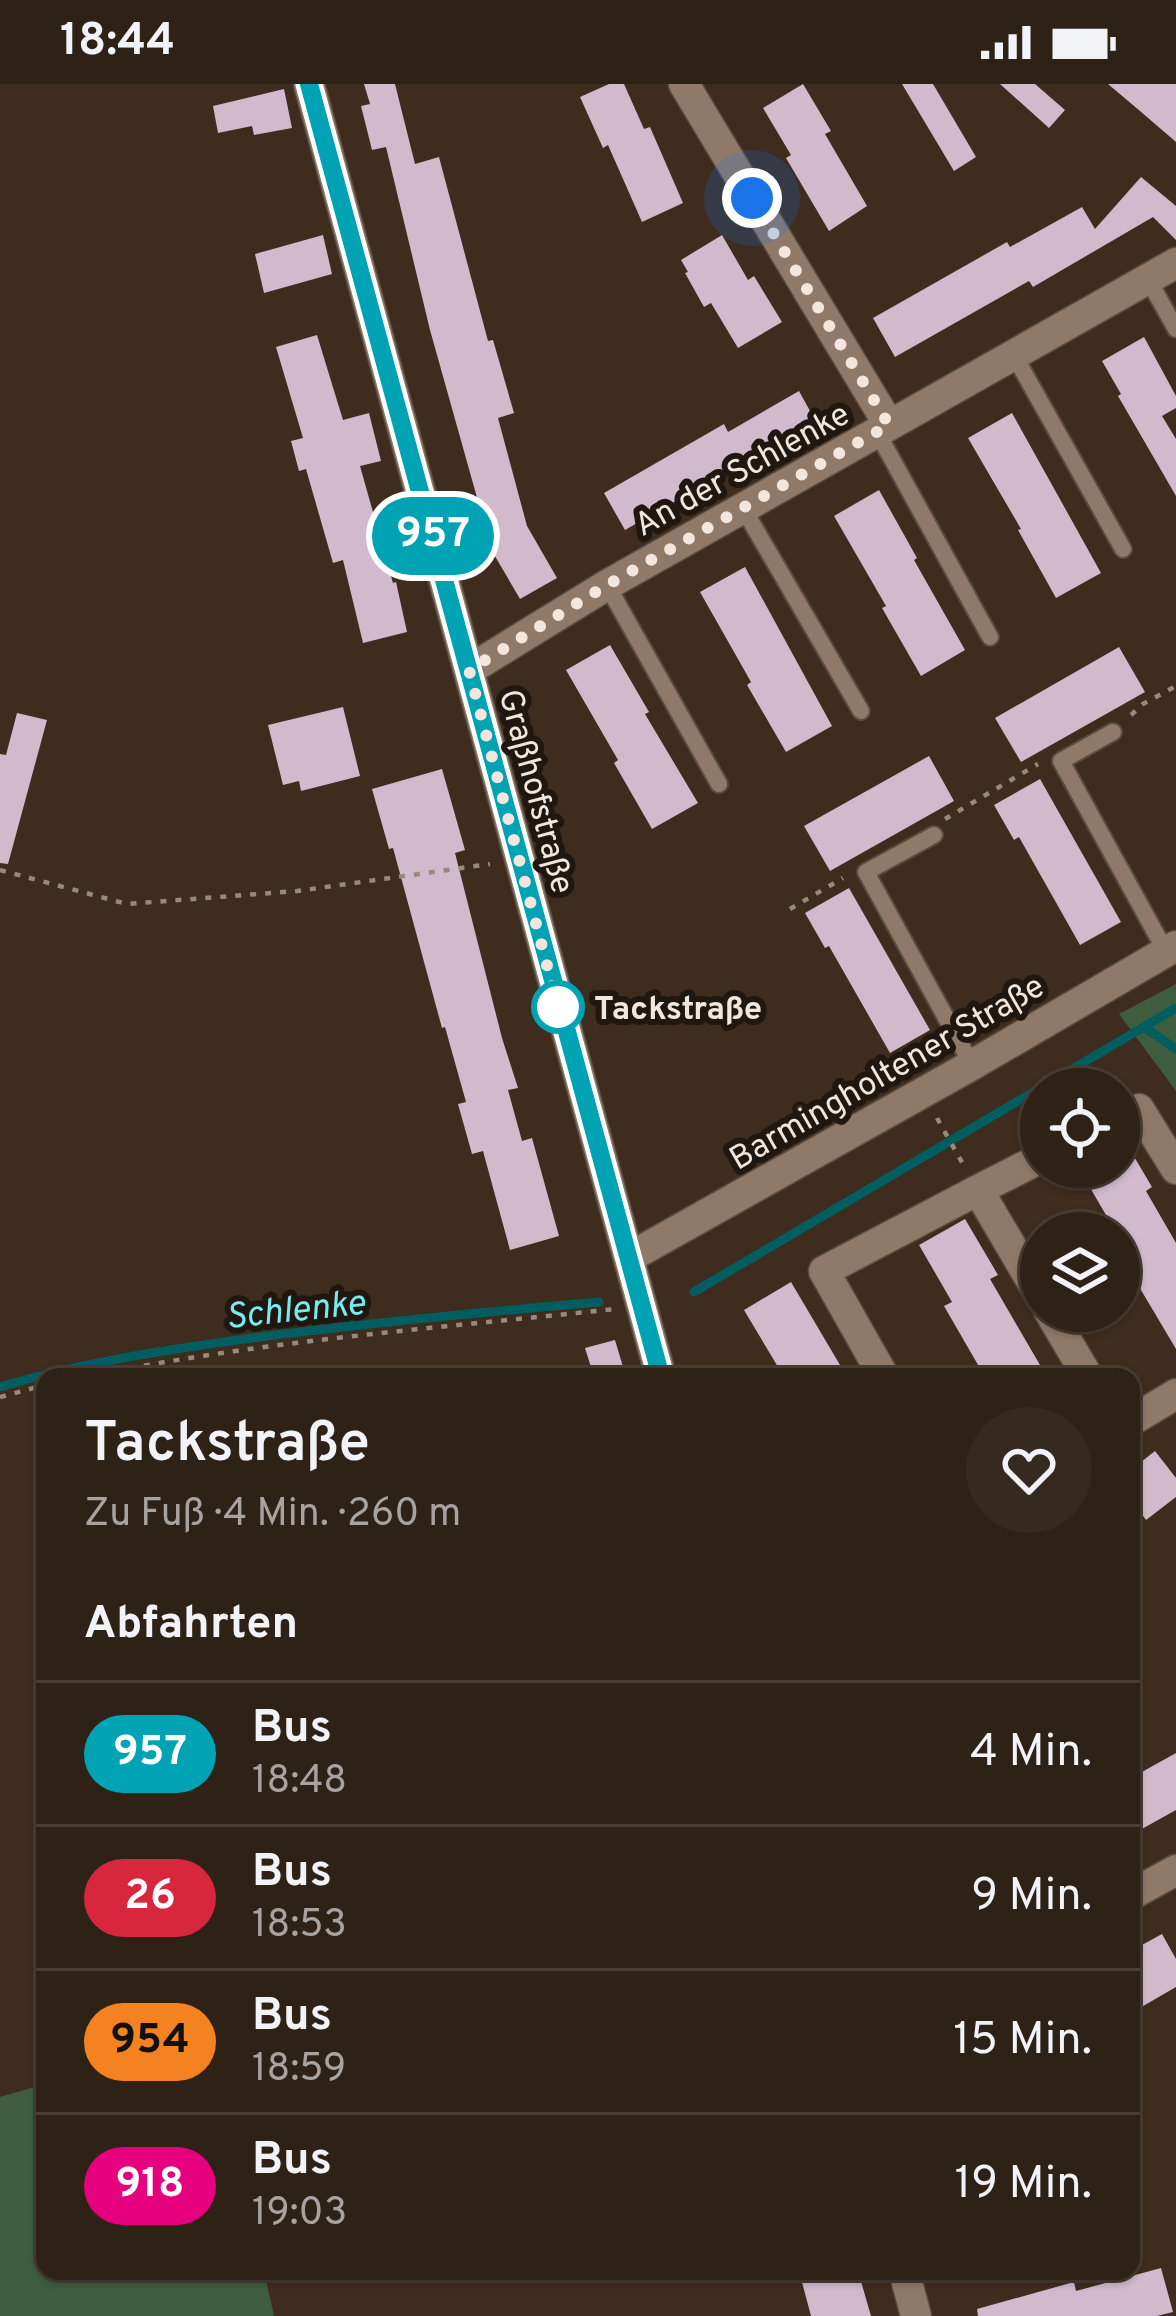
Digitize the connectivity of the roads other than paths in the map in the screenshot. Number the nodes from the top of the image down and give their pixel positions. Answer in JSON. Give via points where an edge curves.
{"nodes":[{"id":1,"x":310,"y":84,"type":"edge"},
{"id":2,"x":684,"y":84,"type":"edge"},
{"id":3,"x":1176,"y":263,"type":"edge"},
{"id":4,"x":1148,"y":279,"type":"junction"},
{"id":5,"x":1176,"y":329,"type":"edge"},
{"id":6,"x":1014,"y":355,"type":"junction"},
{"id":7,"x":883,"y":429,"type":"junction"},
{"id":8,"x":743,"y":508,"type":"junction"},
{"id":9,"x":1123,"y":549,"type":"dead end"},
{"id":10,"x":607,"y":585,"type":"junction"},
{"id":11,"x":990,"y":637,"type":"dead end"},
{"id":12,"x":469,"y":670,"type":"junction"},
{"id":13,"x":861,"y":711,"type":"dead end"},
{"id":14,"x":1112,"y":732,"type":"road end"},
{"id":15,"x":719,"y":784,"type":"dead end"},
{"id":16,"x":934,"y":835,"type":"road end"},
{"id":17,"x":1171,"y":949,"type":"edge"},
{"id":18,"x":972,"y":1065,"type":"junction"},
{"id":19,"x":1140,"y":1111,"type":"edge"},
{"id":20,"x":1020,"y":1165,"type":"edge"},
{"id":21,"x":1176,"y":1169,"type":"edge"},
{"id":22,"x":972,"y":1180,"type":"junction"},
{"id":23,"x":630,"y":1258,"type":"junction"},
{"id":24,"x":1020,"y":1261,"type":"edge"},
{"id":25,"x":1061,"y":1332,"type":"edge"},
{"id":26,"x":658,"y":1368,"type":"edge"},
{"id":27,"x":879,"y":1368,"type":"edge"},
{"id":28,"x":1083,"y":1368,"type":"edge"},
{"id":29,"x":1176,"y":1394,"type":"edge"},
{"id":30,"x":1140,"y":1415,"type":"edge"},
{"id":31,"x":1176,"y":1870,"type":"edge"},
{"id":32,"x":1140,"y":1890,"type":"edge"},
{"id":33,"x":906,"y":2280,"type":"edge"},
{"id":34,"x":916,"y":2316,"type":"edge"}],
"edges":[{"from":1,"to":12,"type":"street","name":"Graßhofstraße"},
{"from":2,"to":7,"type":"street"},
{"from":3,"to":4,"type":"street","name":"An der Schlenke"},
{"from":4,"to":5,"type":"lane"},
{"from":4,"to":6,"type":"street","name":"An der Schlenke"},
{"from":6,"to":7,"type":"street","name":"An der Schlenke"},
{"from":6,"to":9,"type":"lane"},
{"from":7,"to":8,"type":"street","name":"An der Schlenke"},
{"from":7,"to":11,"type":"lane"},
{"from":8,"to":10,"type":"street","name":"An der Schlenke"},
{"from":8,"to":13,"type":"lane"},
{"from":10,"to":12,"type":"street","name":"An der Schlenke"},
{"from":10,"to":15,"type":"lane"},
{"from":12,"to":23,"type":"street","name":"Graßhofstraße"},
{"from":14,"to":17,"type":"lane","via":[[1061,761]]},
{"from":16,"to":18,"type":"lane","via":[[866,872]]},
{"from":17,"to":18,"type":"street","name":"Barmingholtener Straße"},
{"from":18,"to":23,"type":"street","name":"Barmingholtener Straße"},
{"from":19,"to":21,"type":"street"},
{"from":20,"to":22,"type":"street"},
{"from":22,"to":24,"type":"street"},
{"from":22,"to":27,"type":"street","via":[[824,1271]]},
{"from":23,"to":26,"type":"street","name":"Graßhofstraße"},
{"from":25,"to":28,"type":"street"},
{"from":29,"to":30,"type":"street"},
{"from":31,"to":32,"type":"street"},
{"from":33,"to":34,"type":"street"}]}
